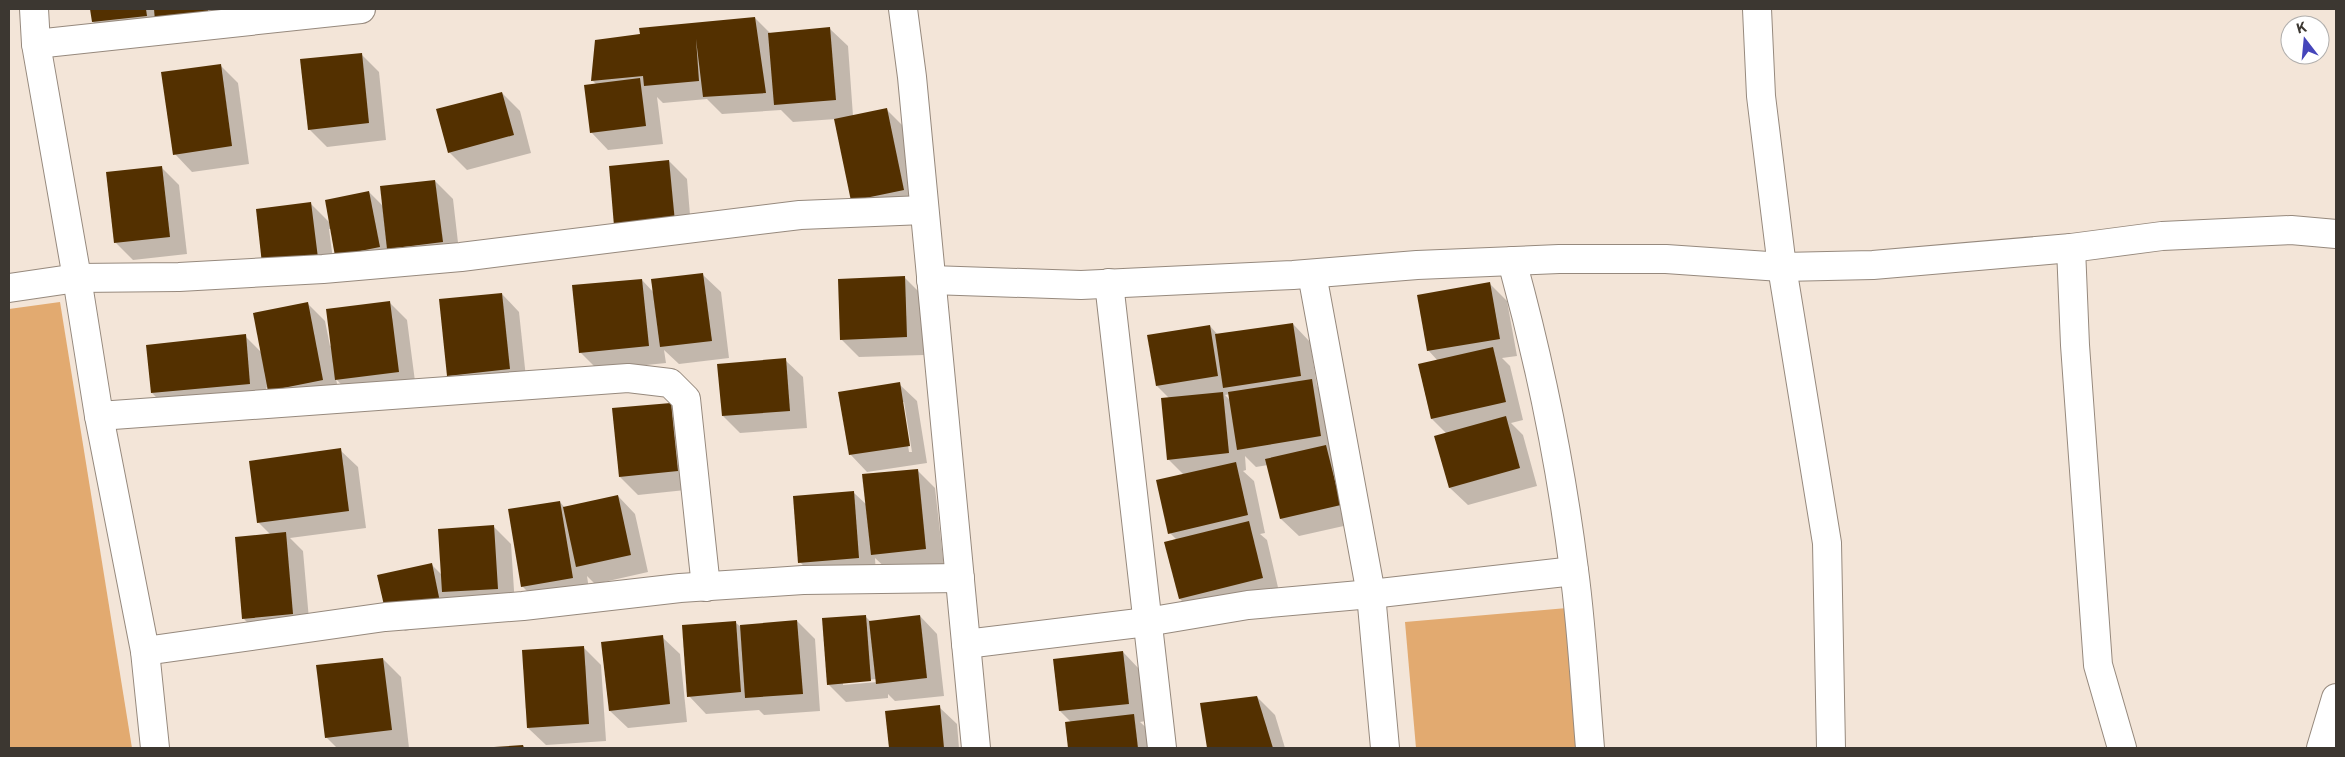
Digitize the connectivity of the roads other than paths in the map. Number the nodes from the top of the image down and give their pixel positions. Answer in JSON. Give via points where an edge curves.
{"nodes":[{"id":1,"x":34,"y":9,"type":"edge"},
{"id":2,"x":361,"y":9,"type":"edge"},
{"id":3,"x":903,"y":9,"type":"edge"},
{"id":4,"x":1757,"y":9,"type":"edge"},
{"id":5,"x":36,"y":44,"type":"junction"},
{"id":6,"x":924,"y":210,"type":"junction"},
{"id":7,"x":2336,"y":234,"type":"edge"},
{"id":8,"x":2071,"y":248,"type":"junction"},
{"id":9,"x":1512,"y":261,"type":"junction"},
{"id":10,"x":1782,"y":267,"type":"junction"},
{"id":11,"x":1312,"y":274,"type":"junction"},
{"id":12,"x":77,"y":278,"type":"junction"},
{"id":13,"x":931,"y":280,"type":"junction"},
{"id":14,"x":1109,"y":283,"type":"junction"},
{"id":15,"x":9,"y":288,"type":"edge"},
{"id":16,"x":99,"y":416,"type":"junction"},
{"id":17,"x":1574,"y":571,"type":"junction"},
{"id":18,"x":960,"y":578,"type":"junction"},
{"id":19,"x":706,"y":587,"type":"junction"},
{"id":20,"x":1371,"y":594,"type":"junction"},
{"id":21,"x":1147,"y":622,"type":"junction"},
{"id":22,"x":966,"y":644,"type":"junction"},
{"id":23,"x":145,"y":651,"type":"junction"},
{"id":24,"x":2336,"y":698,"type":"edge"},
{"id":25,"x":156,"y":748,"type":"edge"},
{"id":26,"x":976,"y":748,"type":"edge"},
{"id":27,"x":1162,"y":748,"type":"edge"},
{"id":28,"x":1385,"y":748,"type":"edge"},
{"id":29,"x":1590,"y":748,"type":"edge"},
{"id":30,"x":1831,"y":748,"type":"edge"},
{"id":31,"x":2122,"y":748,"type":"edge"},
{"id":32,"x":2320,"y":748,"type":"edge"}],
"edges":[{"from":1,"to":5,"type":"street"},
{"from":2,"to":5,"type":"street"},
{"from":3,"to":6,"type":"street"},
{"from":4,"to":10,"type":"street","via":[[1761,96]]},
{"from":5,"to":12,"type":"street"},
{"from":6,"to":12,"type":"street","via":[[800,215],[461,258],[198,276]]},
{"from":6,"to":13,"type":"street"},
{"from":7,"to":8,"type":"street","via":[[2291,230],[2162,236]]},
{"from":8,"to":10,"type":"street","via":[[1873,265]]},
{"from":8,"to":31,"type":"street","via":[[2098,665]]},
{"from":9,"to":10,"type":"street","via":[[1666,259]]},
{"from":9,"to":11,"type":"street"},
{"from":9,"to":17,"type":"street","via":[[1547,400]]},
{"from":10,"to":30,"type":"street","via":[[1827,543]]},
{"from":11,"to":14,"type":"street"},
{"from":11,"to":20,"type":"street"},
{"from":12,"to":15,"type":"street"},
{"from":12,"to":16,"type":"street"},
{"from":13,"to":14,"type":"street"},
{"from":13,"to":18,"type":"street"},
{"from":14,"to":21,"type":"street"},
{"from":16,"to":19,"type":"street","via":[[628,378],[670,383],[686,399]]},
{"from":16,"to":23,"type":"street"},
{"from":17,"to":20,"type":"street"},
{"from":17,"to":29,"type":"street"},
{"from":18,"to":19,"type":"street","via":[[803,580]]},
{"from":18,"to":22,"type":"street"},
{"from":19,"to":23,"type":"street","via":[[385,617]]},
{"from":20,"to":21,"type":"street","via":[[1248,605]]},
{"from":20,"to":28,"type":"street"},
{"from":21,"to":22,"type":"street"},
{"from":21,"to":27,"type":"street"},
{"from":22,"to":26,"type":"street"},
{"from":23,"to":25,"type":"street"},
{"from":24,"to":32,"type":"street"}]}
